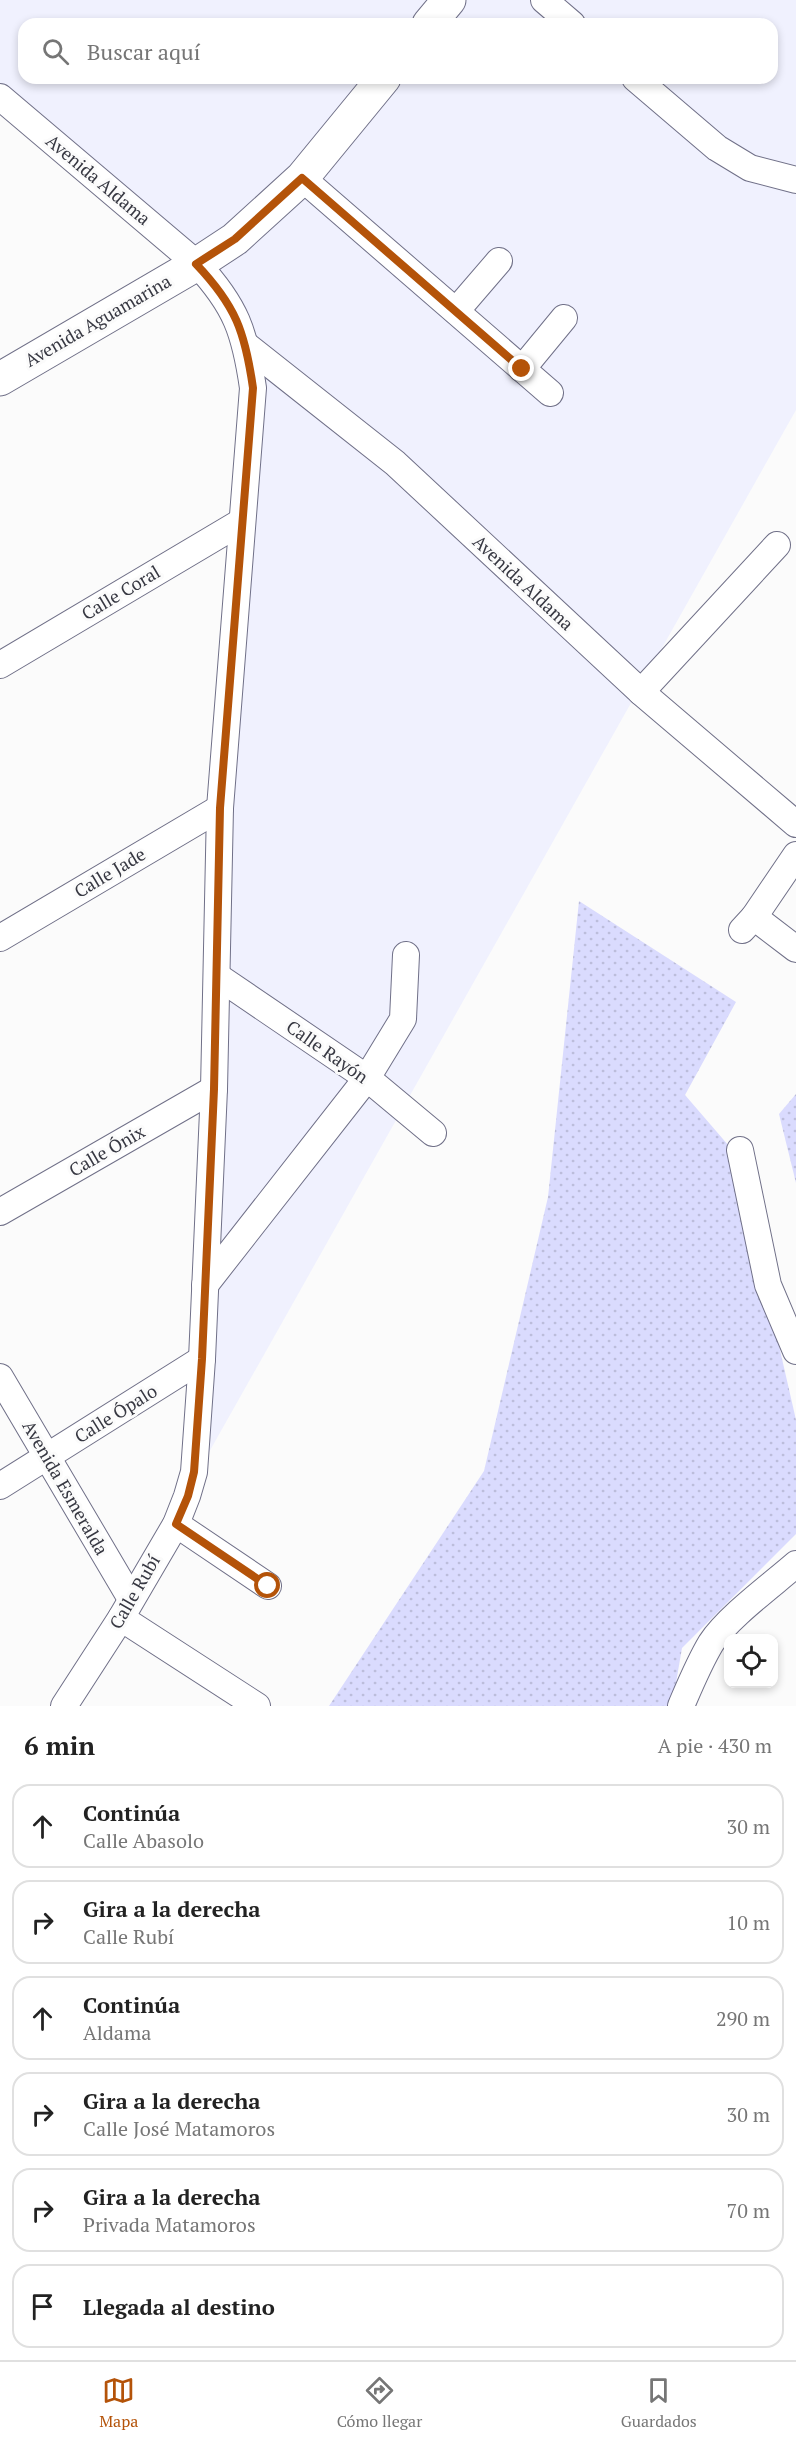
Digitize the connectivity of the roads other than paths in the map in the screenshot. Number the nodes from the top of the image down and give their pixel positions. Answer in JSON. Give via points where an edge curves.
{"nodes":[{"id":1,"x":449,"y":0,"type":"edge"},
{"id":2,"x":544,"y":0,"type":"edge"},
{"id":3,"x":434,"y":18,"type":"edge"},
{"id":4,"x":565,"y":18,"type":"edge"},
{"id":5,"x":379,"y":84,"type":"edge"},
{"id":6,"x":642,"y":84,"type":"edge"},
{"id":7,"x":0,"y":96,"type":"edge"},
{"id":8,"x":302,"y":178,"type":"junction"},
{"id":9,"x":796,"y":180,"type":"edge"},
{"id":10,"x":499,"y":261,"type":"dead end"},
{"id":11,"x":196,"y":264,"type":"junction"},
{"id":12,"x":456,"y":311,"type":"junction"},
{"id":13,"x":564,"y":318,"type":"dead end"},
{"id":14,"x":247,"y":346,"type":"junction"},
{"id":15,"x":522,"y":369,"type":"junction"},
{"id":16,"x":0,"y":379,"type":"edge"},
{"id":17,"x":550,"y":393,"type":"dead end"},
{"id":18,"x":242,"y":522,"type":"junction"},
{"id":19,"x":777,"y":545,"type":"dead end"},
{"id":20,"x":0,"y":665,"type":"edge"},
{"id":21,"x":641,"y":692,"type":"junction"},
{"id":22,"x":220,"y":808,"type":"junction"},
{"id":23,"x":796,"y":824,"type":"edge"},
{"id":24,"x":796,"y":855,"type":"edge"},
{"id":25,"x":0,"y":938,"type":"edge"},
{"id":26,"x":796,"y":949,"type":"edge"},
{"id":27,"x":406,"y":955,"type":"dead end"},
{"id":28,"x":217,"y":976,"type":"junction"},
{"id":29,"x":368,"y":1078,"type":"junction"},
{"id":30,"x":214,"y":1089,"type":"junction"},
{"id":31,"x":433,"y":1134,"type":"dead end"},
{"id":32,"x":740,"y":1150,"type":"dead end"},
{"id":33,"x":0,"y":1212,"type":"edge"},
{"id":34,"x":205,"y":1285,"type":"junction"},
{"id":35,"x":796,"y":1351,"type":"edge"},
{"id":36,"x":202,"y":1359,"type":"junction"},
{"id":37,"x":0,"y":1377,"type":"edge"},
{"id":38,"x":47,"y":1457,"type":"junction"},
{"id":39,"x":0,"y":1486,"type":"edge"},
{"id":40,"x":176,"y":1524,"type":"junction"},
{"id":41,"x":796,"y":1564,"type":"edge"},
{"id":42,"x":268,"y":1586,"type":"dead end"},
{"id":43,"x":126,"y":1609,"type":"junction"},
{"id":44,"x":64,"y":1706,"type":"edge"},
{"id":45,"x":257,"y":1706,"type":"edge"},
{"id":46,"x":681,"y":1706,"type":"edge"}],
"edges":[{"from":1,"to":3,"type":"main road"},
{"from":2,"to":4,"type":"street"},
{"from":5,"to":8,"type":"main road","name":"Avenida Aguamarina"},
{"from":6,"to":9,"type":"street","via":[[717,148],[750,168]]},
{"from":7,"to":11,"type":"street","name":"Avenida Aldama"},
{"from":8,"to":11,"type":"main road","name":"Avenida Aguamarina","via":[[235,239]]},
{"from":8,"to":12,"type":"street"},
{"from":10,"to":12,"type":"street"},
{"from":11,"to":14,"type":"street","name":"Avenida Aldama","via":[[231,310]]},
{"from":11,"to":16,"type":"main road","name":"Avenida Aguamarina"},
{"from":12,"to":15,"type":"street"},
{"from":13,"to":15,"type":"street"},
{"from":14,"to":18,"type":"street","name":"Calle Rubí","via":[[253,388]]},
{"from":14,"to":21,"type":"street","name":"Avenida Aldama","via":[[395,464]]},
{"from":15,"to":17,"type":"street"},
{"from":18,"to":20,"type":"street","name":"Calle Coral"},
{"from":18,"to":22,"type":"street","name":"Calle Rubí"},
{"from":19,"to":21,"type":"street"},
{"from":21,"to":23,"type":"street","name":"Avenida Aldama"},
{"from":22,"to":25,"type":"street","name":"Calle Jade"},
{"from":22,"to":28,"type":"street","name":"Calle Rubí"},
{"from":24,"to":26,"type":"street","via":[[748,924]]},
{"from":27,"to":29,"type":"street","via":[[403,1019]]},
{"from":28,"to":29,"type":"street","name":"Calle Rayón"},
{"from":28,"to":30,"type":"street","name":"Calle Rubí"},
{"from":29,"to":31,"type":"street","name":"Calle Rayón"},
{"from":29,"to":34,"type":"street"},
{"from":30,"to":33,"type":"street","name":"Calle Ónix"},
{"from":30,"to":34,"type":"street","name":"Calle Rubí"},
{"from":32,"to":35,"type":"street","via":[[768,1285]]},
{"from":34,"to":36,"type":"street","name":"Calle Rubí"},
{"from":36,"to":38,"type":"street","name":"Calle Ópalo"},
{"from":36,"to":40,"type":"street","name":"Calle Rubí","via":[[194,1472]]},
{"from":37,"to":38,"type":"street","name":"Avenida Esmeralda"},
{"from":38,"to":39,"type":"street","name":"Calle Ópalo"},
{"from":38,"to":43,"type":"street","name":"Avenida Esmeralda"},
{"from":40,"to":42,"type":"street"},
{"from":40,"to":43,"type":"street","name":"Calle Rubí"},
{"from":41,"to":46,"type":"street","via":[[712,1641]]},
{"from":43,"to":44,"type":"street","name":"Calle Rubí"},
{"from":43,"to":45,"type":"street"}]}
